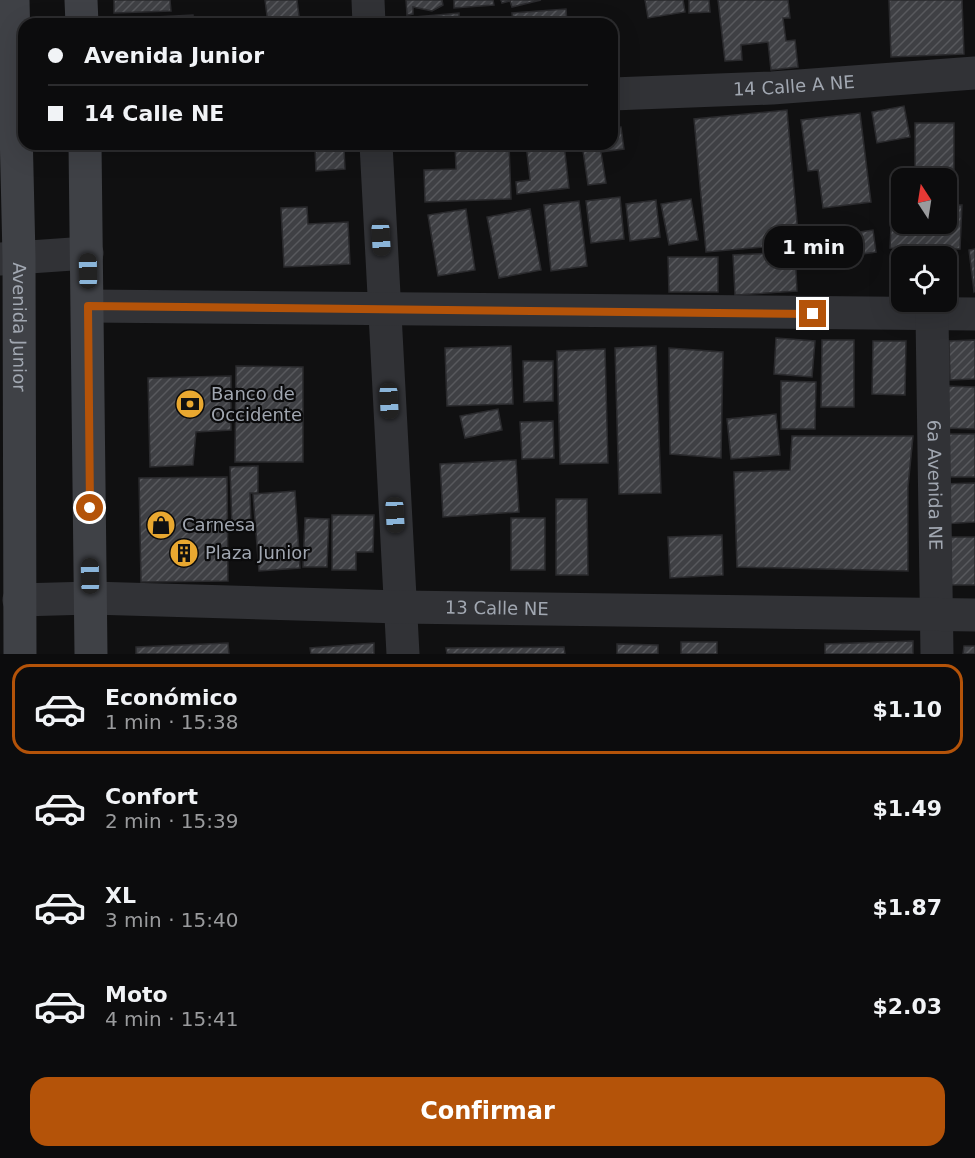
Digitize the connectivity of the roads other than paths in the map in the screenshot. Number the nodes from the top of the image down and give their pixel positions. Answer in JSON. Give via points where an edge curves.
{"nodes":[{"id":1,"x":13,"y":0,"type":"edge"},
{"id":2,"x":81,"y":0,"type":"edge"},
{"id":3,"x":368,"y":0,"type":"edge"},
{"id":4,"x":82,"y":18,"type":"edge"},
{"id":5,"x":369,"y":18,"type":"edge"},
{"id":6,"x":975,"y":73,"type":"edge"},
{"id":7,"x":618,"y":94,"type":"edge"},
{"id":8,"x":85,"y":150,"type":"edge"},
{"id":9,"x":376,"y":150,"type":"edge"},
{"id":10,"x":87,"y":253,"type":"junction"},
{"id":11,"x":10,"y":258,"type":"edge"},
{"id":12,"x":88,"y":306,"type":"junction"},
{"id":13,"x":384,"y":309,"type":"junction"},
{"id":14,"x":975,"y":314,"type":"edge"},
{"id":15,"x":932,"y":315,"type":"junction"},
{"id":16,"x":9,"y":496,"type":"edge"},
{"id":17,"x":91,"y":598,"type":"junction"},
{"id":18,"x":19,"y":600,"type":"junction"},
{"id":19,"x":400,"y":607,"type":"junction"},
{"id":20,"x":936,"y":615,"type":"junction"},
{"id":21,"x":975,"y":615,"type":"edge"},
{"id":22,"x":20,"y":654,"type":"edge"},
{"id":23,"x":91,"y":654,"type":"edge"},
{"id":24,"x":403,"y":654,"type":"edge"},
{"id":25,"x":937,"y":654,"type":"edge"}],
"edges":[{"from":1,"to":11,"type":"main road","name":"Avenida Junior"},
{"from":2,"to":4,"type":"main road"},
{"from":3,"to":5,"type":"street"},
{"from":6,"to":7,"type":"street","name":"14 Calle A NE","via":[[772,88]]},
{"from":8,"to":10,"type":"main road"},
{"from":9,"to":13,"type":"street"},
{"from":10,"to":11,"type":"street"},
{"from":10,"to":12,"type":"main road"},
{"from":11,"to":16,"type":"main road","name":"Avenida Junior"},
{"from":12,"to":13,"type":"street"},
{"from":12,"to":17,"type":"main road"},
{"from":13,"to":15,"type":"street"},
{"from":13,"to":19,"type":"street"},
{"from":14,"to":15,"type":"street"},
{"from":15,"to":20,"type":"street","name":"6a Avenida NE"},
{"from":16,"to":18,"type":"main road","name":"Avenida Junior"},
{"from":17,"to":18,"type":"street","name":"13 Calle NE"},
{"from":17,"to":19,"type":"street","name":"13 Calle NE"},
{"from":17,"to":23,"type":"main road"},
{"from":18,"to":22,"type":"main road","name":"Avenida Junior"},
{"from":19,"to":20,"type":"street","name":"13 Calle NE"},
{"from":19,"to":24,"type":"street"},
{"from":20,"to":21,"type":"street","name":"13 Calle NE"},
{"from":20,"to":25,"type":"street","name":"6a Avenida NE"}]}
